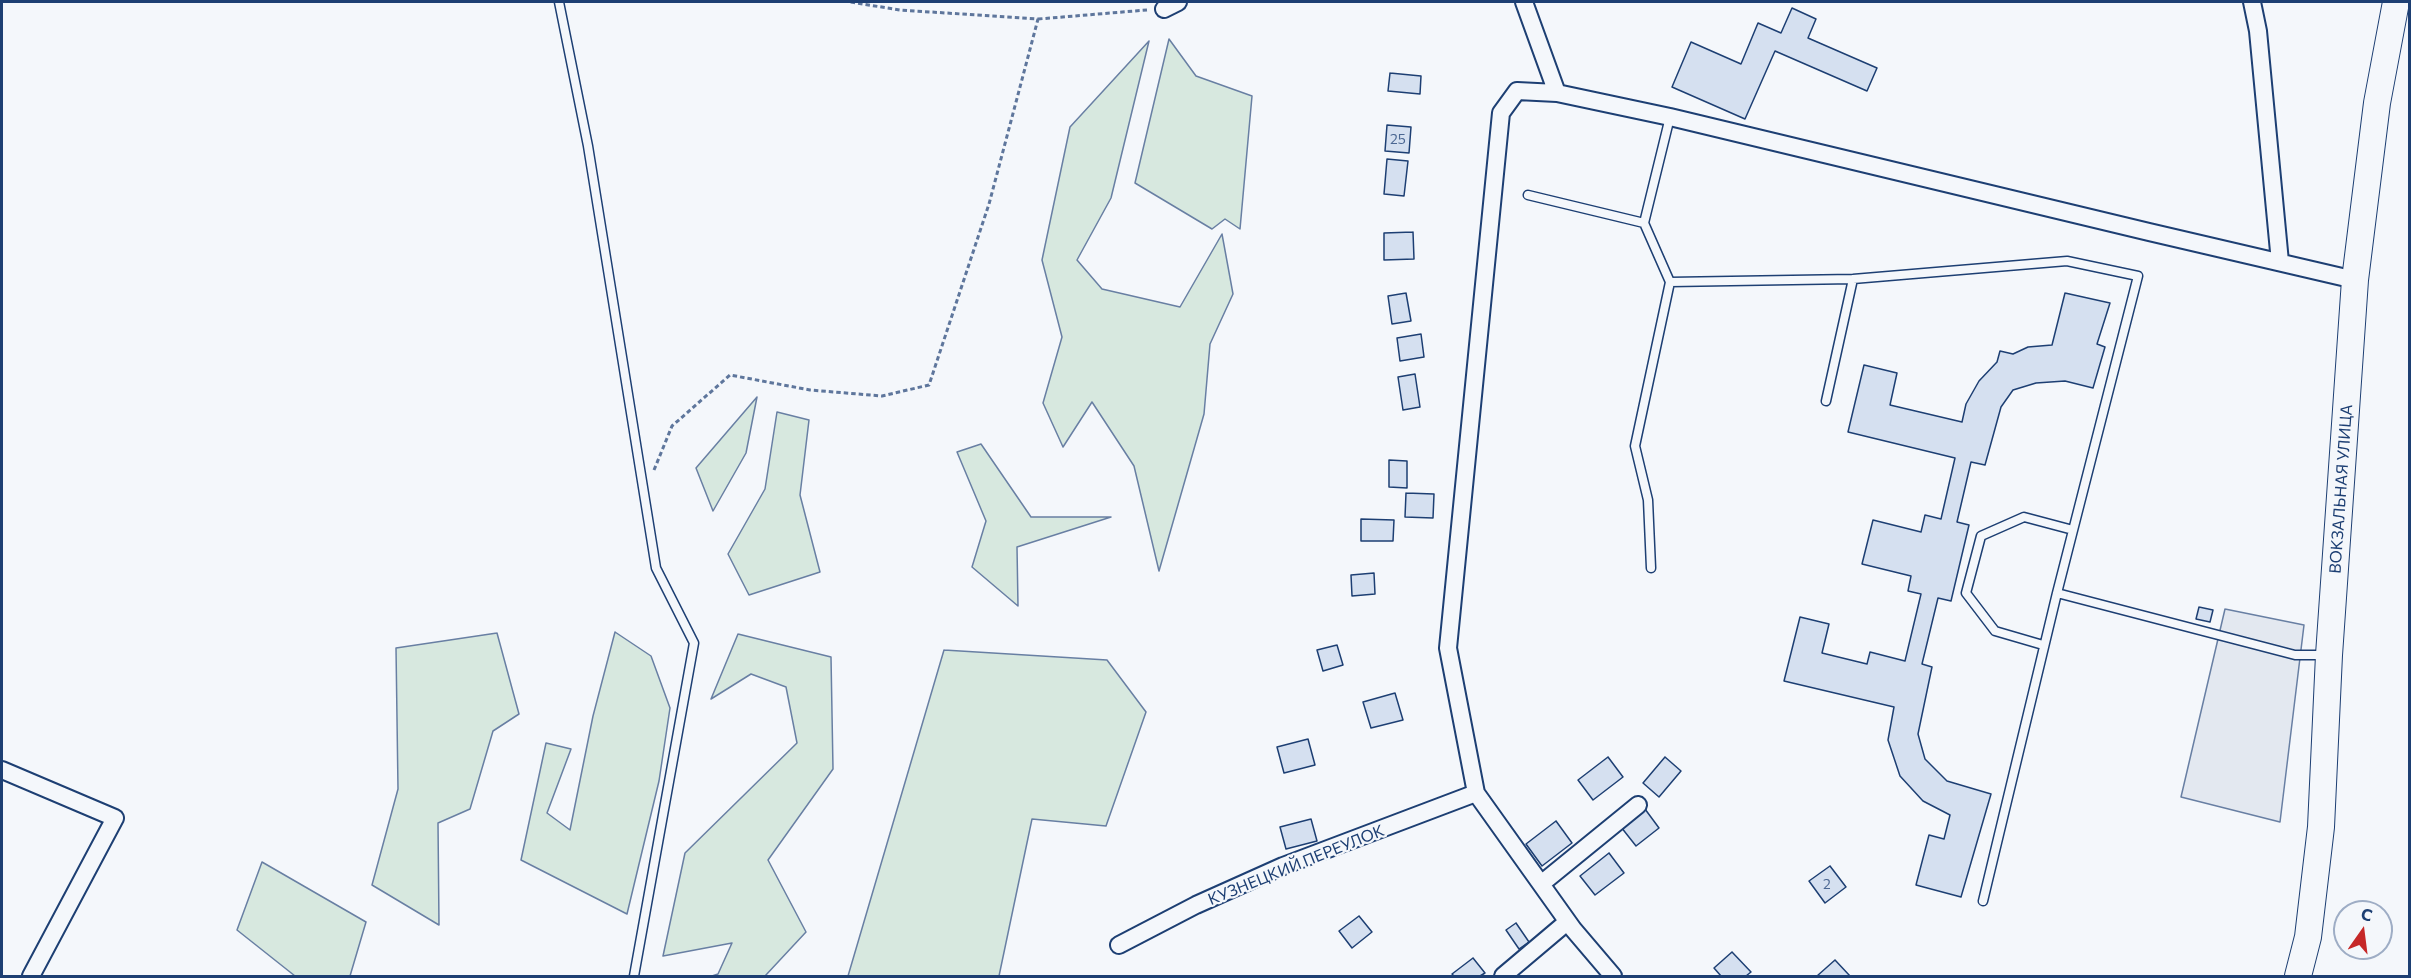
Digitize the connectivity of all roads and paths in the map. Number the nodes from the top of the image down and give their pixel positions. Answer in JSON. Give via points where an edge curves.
{"nodes":[{"id":1,"x":559,"y":2,"type":"edge"},
{"id":2,"x":850,"y":2,"type":"edge"},
{"id":3,"x":1524,"y":2,"type":"edge"},
{"id":4,"x":2252,"y":2,"type":"edge"},
{"id":5,"x":2396,"y":2,"type":"edge"},
{"id":6,"x":1171,"y":5,"type":"edge"},
{"id":7,"x":1038,"y":19,"type":"junction"},
{"id":8,"x":1557,"y":93,"type":"junction"},
{"id":9,"x":1670,"y":117,"type":"junction"},
{"id":10,"x":1528,"y":195,"type":"dead end"},
{"id":11,"x":1644,"y":223,"type":"junction"},
{"id":12,"x":2280,"y":262,"type":"junction"},
{"id":13,"x":1853,"y":279,"type":"junction"},
{"id":14,"x":2355,"y":279,"type":"junction"},
{"id":15,"x":1670,"y":282,"type":"junction"},
{"id":16,"x":1826,"y":401,"type":"dead end"},
{"id":17,"x":644,"y":493,"type":"junction"},
{"id":18,"x":2073,"y":530,"type":"junction"},
{"id":19,"x":1651,"y":568,"type":"dead end"},
{"id":20,"x":2057,"y":593,"type":"junction"},
{"id":21,"x":2043,"y":645,"type":"junction"},
{"id":22,"x":2329,"y":655,"type":"junction"},
{"id":23,"x":2,"y":770,"type":"edge"},
{"id":24,"x":1476,"y":793,"type":"junction"},
{"id":25,"x":1638,"y":806,"type":"dead end"},
{"id":26,"x":1541,"y":885,"type":"junction"},
{"id":27,"x":1983,"y":901,"type":"dead end"},
{"id":28,"x":1567,"y":922,"type":"junction"},
{"id":29,"x":1119,"y":945,"type":"dead end"},
{"id":30,"x":31,"y":976,"type":"edge"},
{"id":31,"x":634,"y":976,"type":"edge"},
{"id":32,"x":1503,"y":976,"type":"edge"},
{"id":33,"x":1613,"y":976,"type":"edge"},
{"id":34,"x":2298,"y":976,"type":"edge"}],
"edges":[{"from":1,"to":17,"type":"lane","via":[[588,146]]},
{"from":2,"to":7,"type":"path","via":[[900,10]]},
{"from":3,"to":8,"type":"street"},
{"from":4,"to":12,"type":"street"},
{"from":5,"to":14,"type":"main road","name":"ВОКЗАЛЬНАЯ УЛИЦА","via":[[2377,103]]},
{"from":6,"to":7,"type":"path"},
{"from":7,"to":17,"type":"path","via":[[989,204],[929,385],[882,396],[810,390],[730,375],[672,426]]},
{"from":8,"to":9,"type":"street"},
{"from":8,"to":24,"type":"street","via":[[1517,91],[1501,113],[1448,648]]},
{"from":9,"to":11,"type":"lane"},
{"from":9,"to":12,"type":"street"},
{"from":10,"to":11,"type":"lane"},
{"from":11,"to":15,"type":"lane"},
{"from":12,"to":14,"type":"street"},
{"from":13,"to":15,"type":"lane"},
{"from":13,"to":16,"type":"lane"},
{"from":13,"to":18,"type":"lane","via":[[2067,261],[2138,276]]},
{"from":14,"to":22,"type":"main road","name":"ВОКЗАЛЬНАЯ УЛИЦА"},
{"from":15,"to":19,"type":"lane","via":[[1635,446],[1648,500]]},
{"from":17,"to":31,"type":"lane","via":[[656,568],[694,643]]},
{"from":18,"to":20,"type":"lane"},
{"from":18,"to":21,"type":"lane","via":[[2024,517],[1981,536],[1966,593],[1995,631]]},
{"from":20,"to":21,"type":"lane"},
{"from":20,"to":22,"type":"lane","via":[[2295,655]]},
{"from":21,"to":27,"type":"lane"},
{"from":22,"to":34,"type":"main road","name":"ВОКЗАЛЬНАЯ УЛИЦА","via":[[2321,827],[2308,938]]},
{"from":23,"to":30,"type":"street","via":[[115,818]]},
{"from":24,"to":26,"type":"street"},
{"from":24,"to":29,"type":"street","name":"КУЗНЕЦКИЙ ПЕРЕУЛОК","via":[[1283,866]]},
{"from":25,"to":26,"type":"street"},
{"from":26,"to":28,"type":"street"},
{"from":28,"to":32,"type":"street"},
{"from":28,"to":33,"type":"street"}]}
